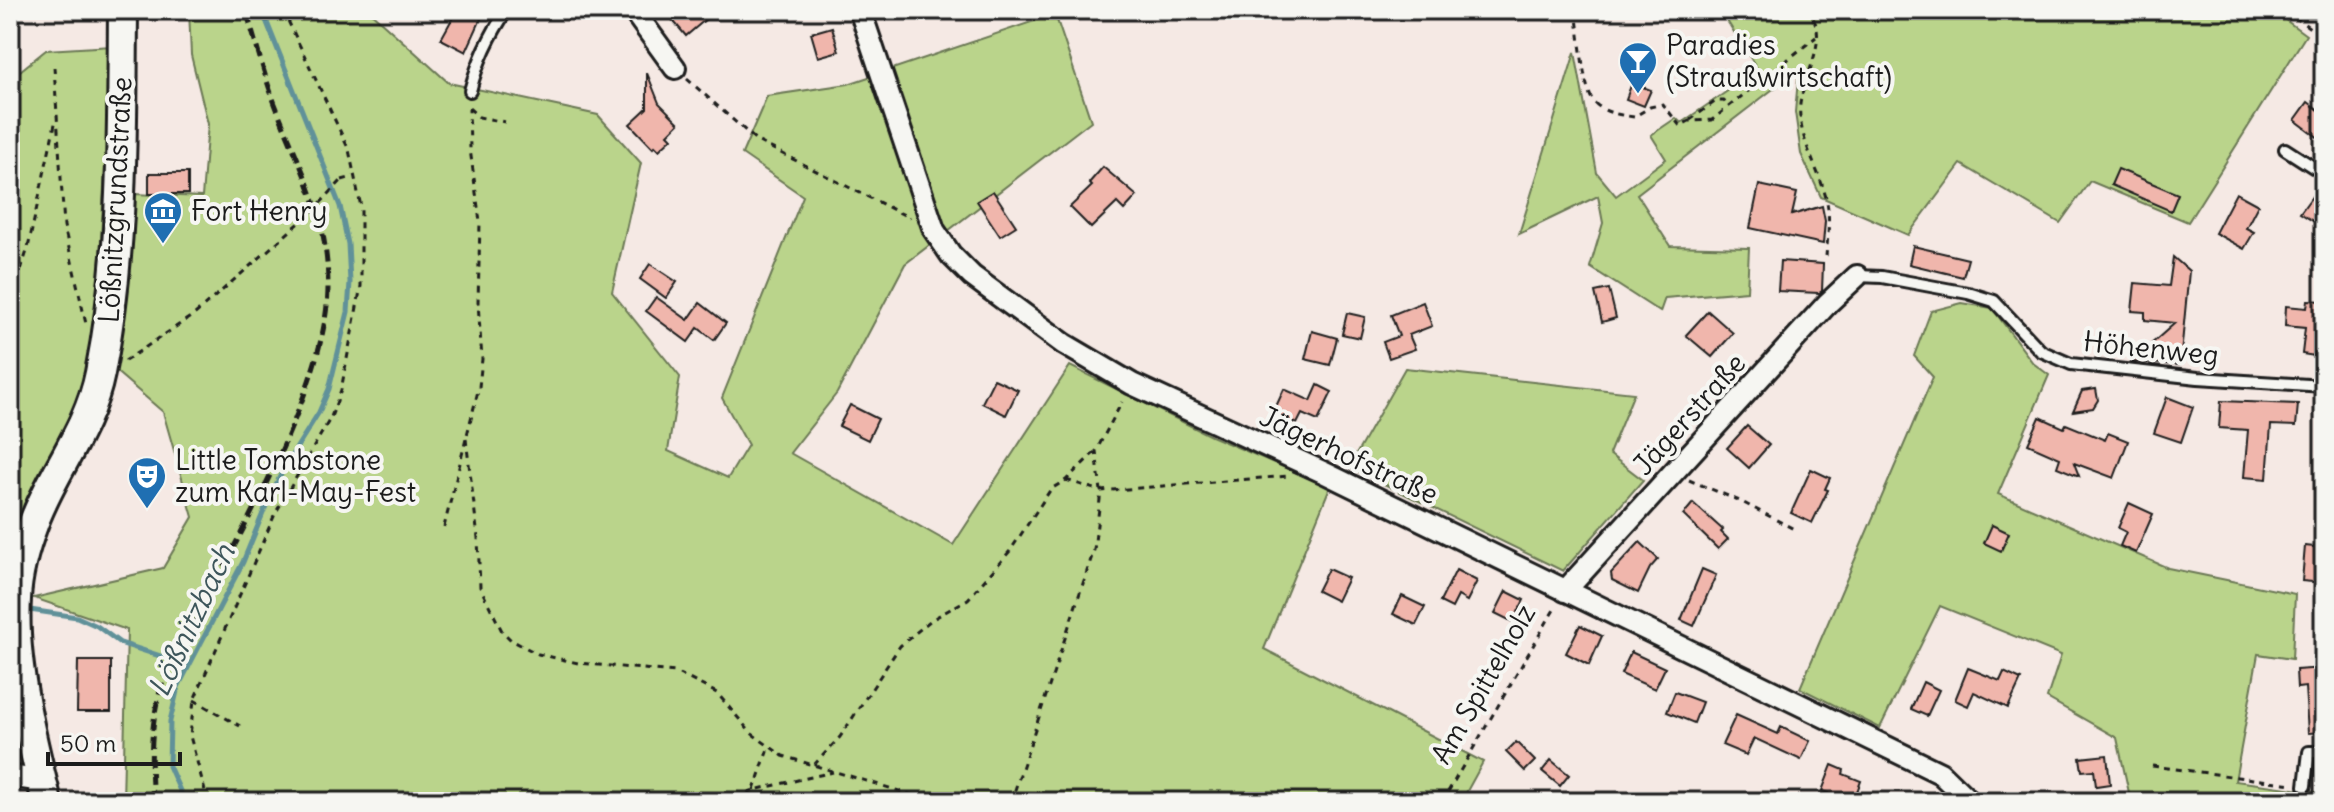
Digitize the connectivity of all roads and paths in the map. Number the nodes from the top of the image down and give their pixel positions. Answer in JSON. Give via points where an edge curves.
{"nodes":[{"id":1,"x":123,"y":10,"type":"edge"},
{"id":2,"x":283,"y":10,"type":"edge"},
{"id":3,"x":507,"y":10,"type":"edge"},
{"id":4,"x":633,"y":10,"type":"edge"},
{"id":5,"x":860,"y":10,"type":"edge"},
{"id":6,"x":1576,"y":10,"type":"edge"},
{"id":7,"x":1805,"y":10,"type":"edge"},
{"id":8,"x":2285,"y":10,"type":"edge"},
{"id":9,"x":1816,"y":37,"type":"junction"},
{"id":10,"x":2324,"y":38,"type":"edge"},
{"id":11,"x":54,"y":67,"type":"dead end"},
{"id":12,"x":675,"y":68,"type":"joint"},
{"id":13,"x":470,"y":91,"type":"joint"},
{"id":14,"x":1728,"y":107,"type":"junction"},
{"id":15,"x":469,"y":108,"type":"junction"},
{"id":16,"x":57,"y":111,"type":"junction"},
{"id":17,"x":1689,"y":121,"type":"junction"},
{"id":18,"x":505,"y":122,"type":"dead end"},
{"id":19,"x":2285,"y":149,"type":"dead end"},
{"id":20,"x":2324,"y":174,"type":"edge"},
{"id":21,"x":353,"y":177,"type":"junction"},
{"id":22,"x":934,"y":230,"type":"junction"},
{"id":23,"x":1826,"y":256,"type":"dead end"},
{"id":24,"x":1857,"y":276,"type":"joint"},
{"id":25,"x":10,"y":304,"type":"edge"},
{"id":26,"x":88,"y":329,"type":"dead end"},
{"id":27,"x":99,"y":378,"type":"junction"},
{"id":28,"x":1132,"y":384,"type":"junction"},
{"id":29,"x":2324,"y":386,"type":"edge"},
{"id":30,"x":466,"y":439,"type":"junction"},
{"id":31,"x":1096,"y":451,"type":"junction"},
{"id":32,"x":1325,"y":473,"type":"junction"},
{"id":33,"x":1672,"y":473,"type":"junction"},
{"id":34,"x":1066,"y":480,"type":"junction"},
{"id":35,"x":1101,"y":491,"type":"junction"},
{"id":36,"x":444,"y":527,"type":"dead end"},
{"id":37,"x":1794,"y":529,"type":"dead end"},
{"id":38,"x":1565,"y":591,"type":"junction"},
{"id":39,"x":194,"y":700,"type":"junction"},
{"id":40,"x":240,"y":726,"type":"dead end"},
{"id":41,"x":769,"y":746,"type":"junction"},
{"id":42,"x":2324,"y":752,"type":"edge"},
{"id":43,"x":814,"y":765,"type":"junction"},
{"id":44,"x":2152,"y":766,"type":"dead end"},
{"id":45,"x":837,"y":771,"type":"junction"},
{"id":46,"x":10,"y":776,"type":"edge"},
{"id":47,"x":2305,"y":786,"type":"joint"},
{"id":48,"x":754,"y":790,"type":"junction"},
{"id":49,"x":44,"y":791,"type":"edge"},
{"id":50,"x":208,"y":802,"type":"edge"},
{"id":51,"x":591,"y":802,"type":"edge"},
{"id":52,"x":684,"y":802,"type":"edge"},
{"id":53,"x":713,"y":802,"type":"edge"},
{"id":54,"x":755,"y":802,"type":"edge"},
{"id":55,"x":936,"y":802,"type":"edge"},
{"id":56,"x":1011,"y":802,"type":"edge"},
{"id":57,"x":1442,"y":802,"type":"edge"},
{"id":58,"x":1970,"y":802,"type":"edge"}],
"edges":[{"from":1,"to":27,"type":"street","name":"Lößnitzgrundstraße","via":[[121,199],[111,317]]},
{"from":2,"to":21,"type":"path","via":[[349,150]]},
{"from":3,"to":13,"type":"lane","via":[[478,61]]},
{"from":4,"to":12,"type":"street"},
{"from":5,"to":22,"type":"street","name":"Jägerhofstraße"},
{"from":6,"to":17,"type":"path","via":[[1593,102],[1608,112],[1634,117],[1663,104],[1680,126]]},
{"from":7,"to":9,"type":"path","via":[[1816,25]]},
{"from":8,"to":10,"type":"path"},
{"from":9,"to":14,"type":"path"},
{"from":9,"to":23,"type":"path","via":[[1800,103],[1826,196]]},
{"from":11,"to":16,"type":"path"},
{"from":12,"to":22,"type":"path","via":[[757,141]]},
{"from":13,"to":15,"type":"path"},
{"from":14,"to":17,"type":"path","via":[[1712,120]]},
{"from":14,"to":17,"type":"path","via":[[1716,101]]},
{"from":15,"to":18,"type":"path","via":[[479,117]]},
{"from":15,"to":30,"type":"path","via":[[480,222],[482,359]]},
{"from":16,"to":25,"type":"path","via":[[28,248]]},
{"from":16,"to":26,"type":"path","via":[[64,226]]},
{"from":19,"to":20,"type":"lane"},
{"from":21,"to":27,"type":"path","bridge":true,"via":[[342,180],[195,314]]},
{"from":21,"to":39,"type":"path","via":[[361,207],[361,286],[341,390],[275,514]]},
{"from":22,"to":28,"type":"street","name":"Jägerhofstraße","via":[[972,276],[1064,344]]},
{"from":24,"to":29,"type":"lane","name":"Höhenweg","via":[[1994,301],[2041,351],[2071,364]]},
{"from":24,"to":33,"type":"street","name":"Jägerstraße"},
{"from":27,"to":49,"type":"street","name":"Lößnitzgrundstraße","via":[[80,434],[35,519],[20,568],[20,666]]},
{"from":28,"to":31,"type":"path"},
{"from":28,"to":32,"type":"street","name":"Jägerhofstraße"},
{"from":30,"to":36,"type":"path"},
{"from":30,"to":41,"type":"path","via":[[480,587],[502,631],[538,654],[675,672],[695,680],[717,693]]},
{"from":31,"to":34,"type":"path"},
{"from":31,"to":35,"type":"path"},
{"from":32,"to":35,"type":"path"},
{"from":32,"to":38,"type":"street","name":"Jägerhofstraße"},
{"from":33,"to":37,"type":"path"},
{"from":33,"to":38,"type":"street","name":"Jägerstraße"},
{"from":34,"to":35,"type":"path"},
{"from":34,"to":43,"type":"path","via":[[1051,489],[1010,551],[968,599],[900,646],[840,737]]},
{"from":35,"to":56,"type":"path","via":[[1094,550]]},
{"from":38,"to":57,"type":"path","name":"Am Spittelholz"},
{"from":38,"to":58,"type":"street","name":"Jägerhofstraße","via":[[1940,773]]},
{"from":39,"to":40,"type":"path"},
{"from":39,"to":50,"type":"path","via":[[190,736]]},
{"from":41,"to":43,"type":"path"},
{"from":41,"to":48,"type":"path"},
{"from":42,"to":47,"type":"lane","via":[[2309,752]]},
{"from":43,"to":45,"type":"path"},
{"from":44,"to":47,"type":"path"},
{"from":45,"to":48,"type":"path"},
{"from":45,"to":55,"type":"path"},
{"from":46,"to":49,"type":"street"},
{"from":48,"to":53,"type":"path"},
{"from":48,"to":54,"type":"path"},
{"from":51,"to":52,"type":"path","via":[[633,797]]}]}
